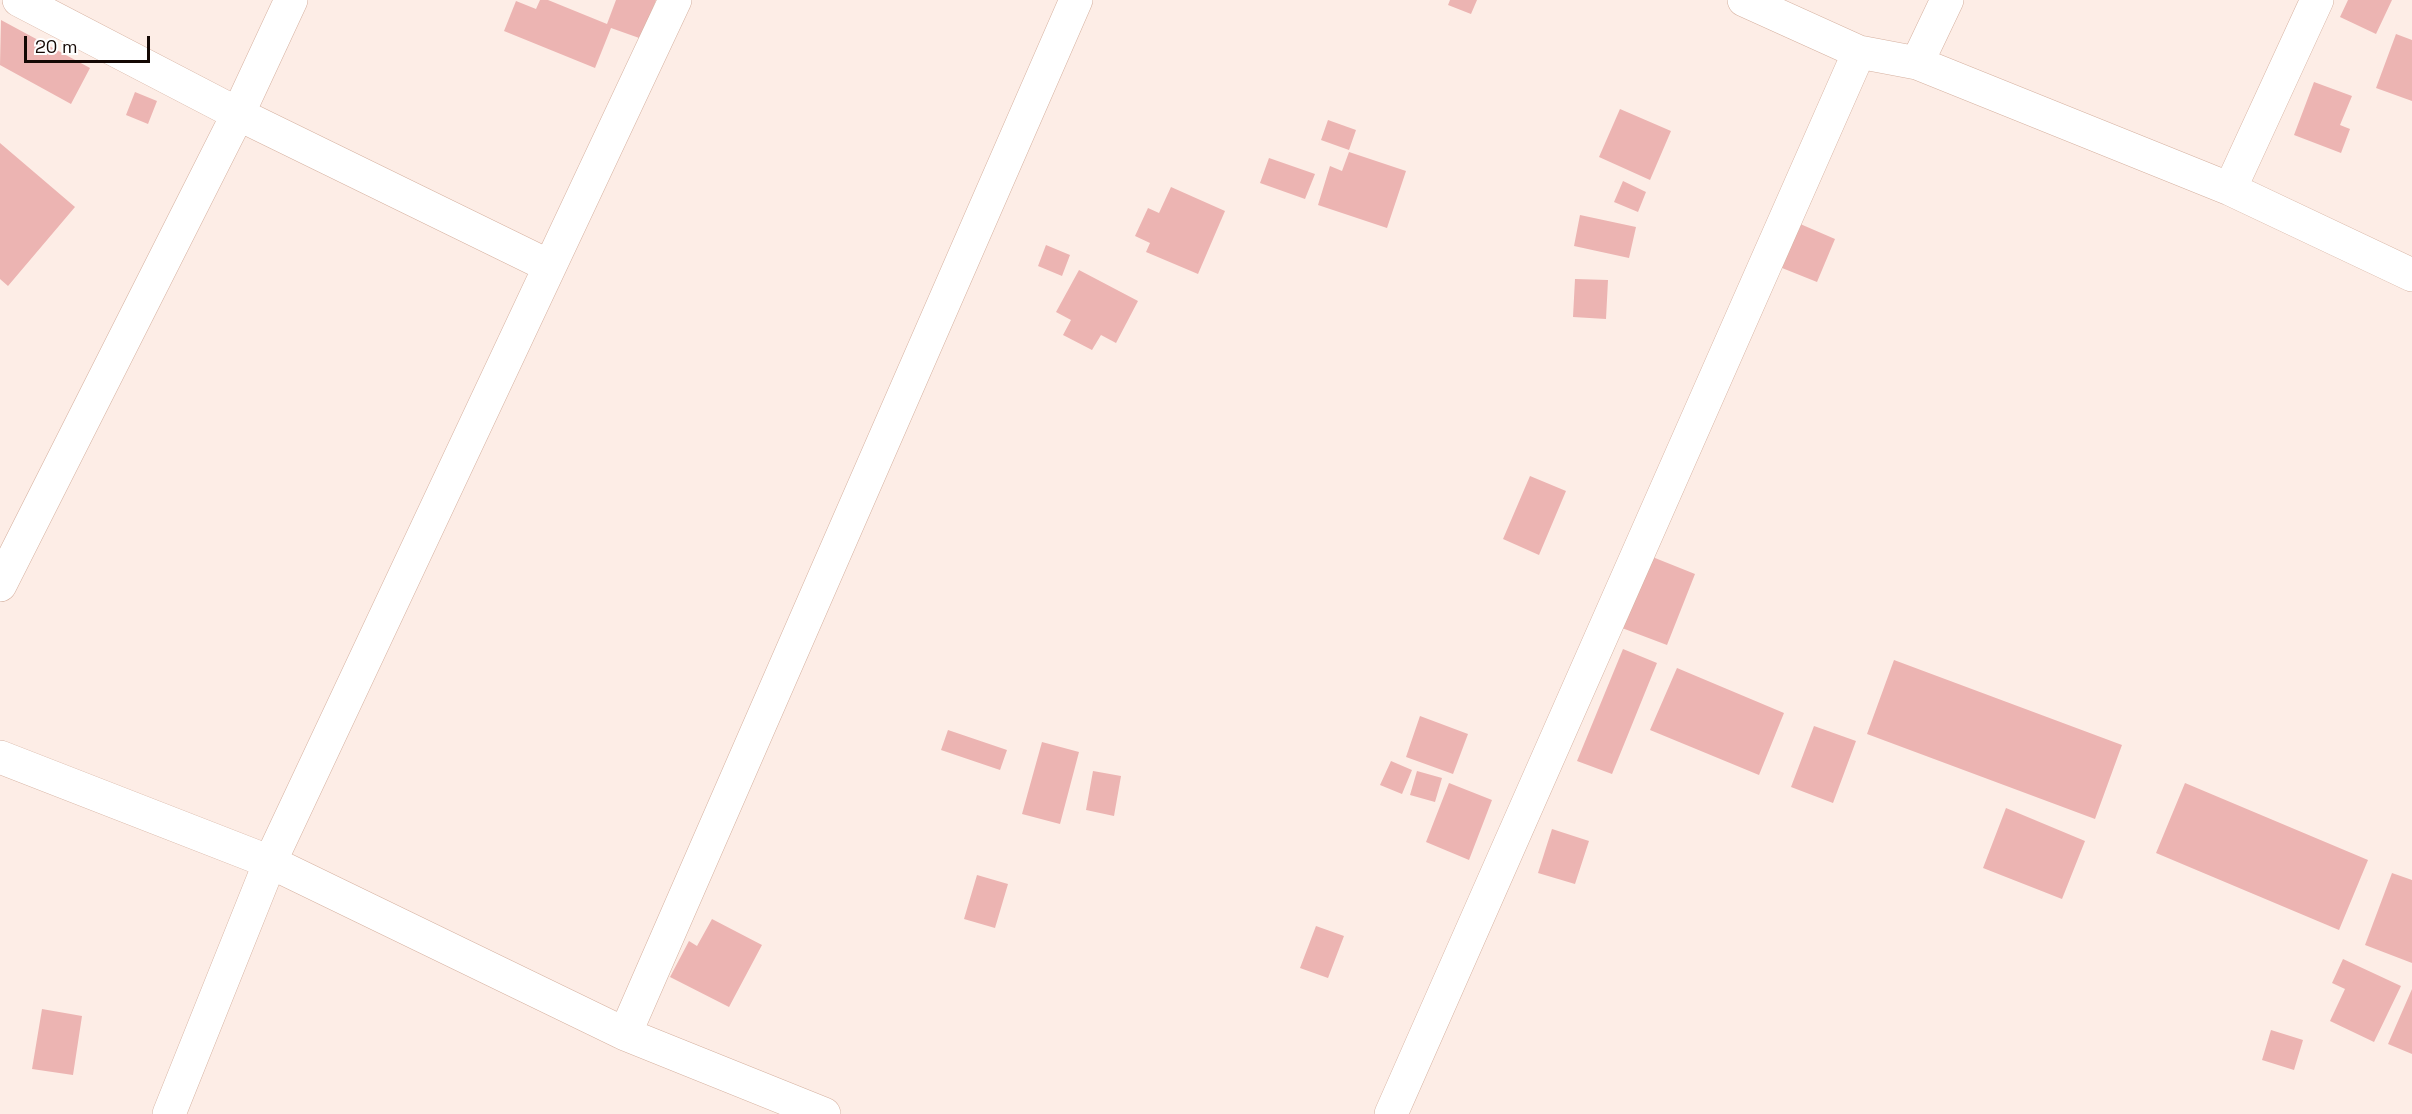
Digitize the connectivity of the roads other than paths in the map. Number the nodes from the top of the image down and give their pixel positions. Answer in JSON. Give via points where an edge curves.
{"nodes":[{"id":1,"x":19,"y":0,"type":"edge"},
{"id":2,"x":291,"y":0,"type":"edge"},
{"id":3,"x":675,"y":0,"type":"edge"},
{"id":4,"x":1076,"y":0,"type":"edge"},
{"id":5,"x":1744,"y":0,"type":"edge"},
{"id":6,"x":1947,"y":0,"type":"edge"},
{"id":7,"x":2317,"y":0,"type":"edge"},
{"id":8,"x":1859,"y":52,"type":"junction"},
{"id":9,"x":1917,"y":63,"type":"junction"},
{"id":10,"x":238,"y":114,"type":"junction"},
{"id":11,"x":2230,"y":189,"type":"junction"},
{"id":12,"x":549,"y":266,"type":"junction"},
{"id":13,"x":2412,"y":275,"type":"edge"},
{"id":14,"x":0,"y":585,"type":"edge"},
{"id":15,"x":0,"y":757,"type":"edge"},
{"id":16,"x":270,"y":862,"type":"junction"},
{"id":17,"x":625,"y":1034,"type":"junction"},
{"id":18,"x":169,"y":1114,"type":"edge"},
{"id":19,"x":824,"y":1114,"type":"edge"},
{"id":20,"x":1391,"y":1114,"type":"edge"}],
"edges":[{"from":1,"to":10,"type":"street"},
{"from":2,"to":10,"type":"street"},
{"from":3,"to":12,"type":"street"},
{"from":4,"to":17,"type":"street"},
{"from":5,"to":8,"type":"street"},
{"from":6,"to":9,"type":"street"},
{"from":7,"to":11,"type":"street"},
{"from":8,"to":9,"type":"street"},
{"from":8,"to":20,"type":"street"},
{"from":9,"to":11,"type":"street"},
{"from":10,"to":12,"type":"street"},
{"from":10,"to":14,"type":"street"},
{"from":11,"to":13,"type":"street"},
{"from":12,"to":16,"type":"street"},
{"from":15,"to":16,"type":"street"},
{"from":16,"to":17,"type":"street"},
{"from":16,"to":18,"type":"street"},
{"from":17,"to":19,"type":"street"}]}
